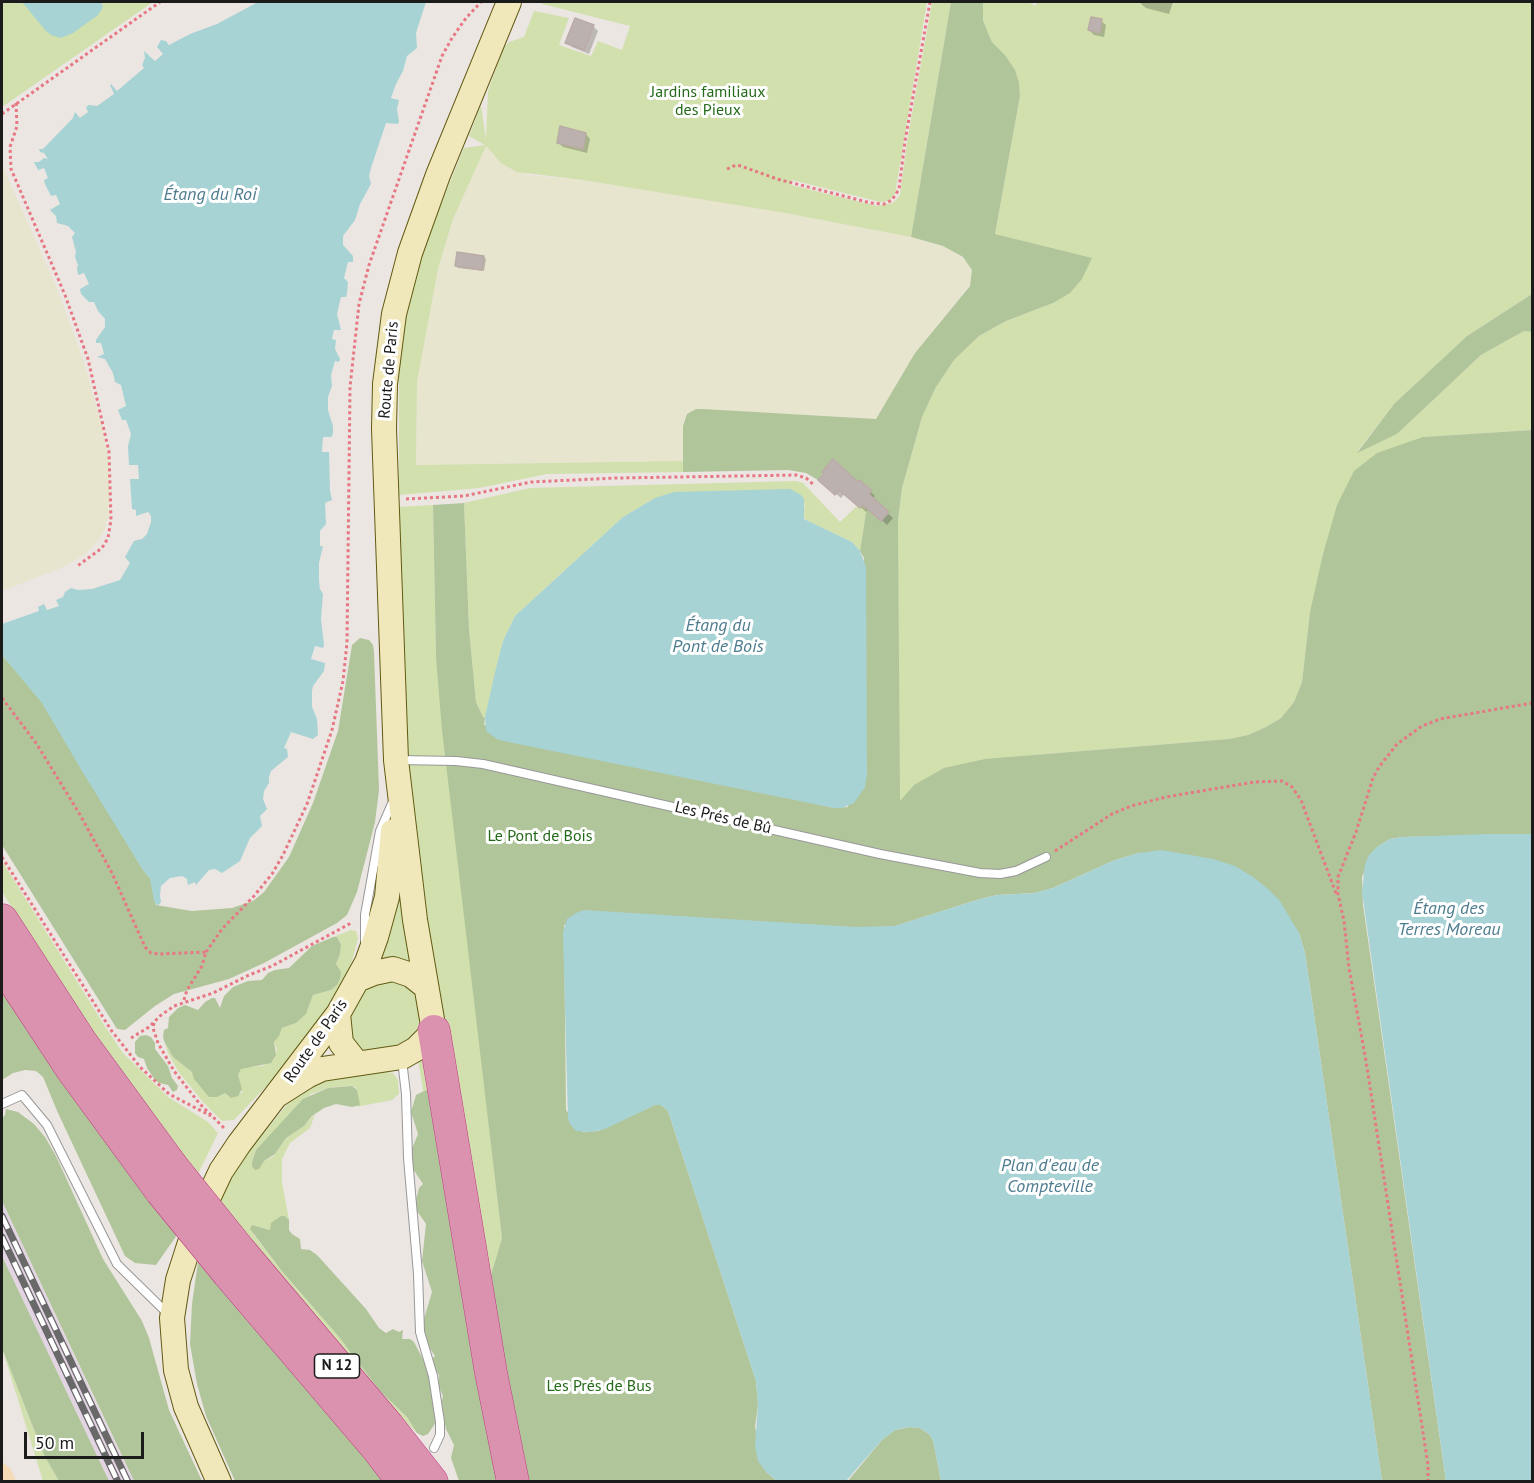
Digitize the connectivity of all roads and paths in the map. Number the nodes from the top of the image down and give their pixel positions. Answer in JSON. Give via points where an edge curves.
{"nodes":[{"id":1,"x":160,"y":2,"type":"edge"},
{"id":2,"x":481,"y":2,"type":"edge"},
{"id":3,"x":509,"y":2,"type":"edge"},
{"id":4,"x":930,"y":2,"type":"edge"},
{"id":5,"x":16,"y":103,"type":"junction"},
{"id":6,"x":2,"y":114,"type":"edge"},
{"id":7,"x":727,"y":169,"type":"dead end"},
{"id":8,"x":814,"y":484,"type":"dead end"},
{"id":9,"x":386,"y":500,"type":"junction"},
{"id":10,"x":76,"y":567,"type":"dead end"},
{"id":11,"x":2,"y":698,"type":"edge"},
{"id":12,"x":1533,"y":703,"type":"edge"},
{"id":13,"x":396,"y":760,"type":"junction"},
{"id":14,"x":394,"y":798,"type":"junction"},
{"id":15,"x":2,"y":857,"type":"edge"},
{"id":16,"x":1046,"y":857,"type":"joint"},
{"id":17,"x":1340,"y":905,"type":"junction"},
{"id":18,"x":365,"y":915,"type":"junction"},
{"id":19,"x":2,"y":920,"type":"edge"},
{"id":20,"x":206,"y":952,"type":"junction"},
{"id":21,"x":2,"y":963,"type":"edge"},
{"id":22,"x":362,"y":971,"type":"junction"},
{"id":23,"x":426,"y":987,"type":"junction"},
{"id":24,"x":183,"y":1003,"type":"junction"},
{"id":25,"x":338,"y":1014,"type":"junction"},
{"id":26,"x":154,"y":1023,"type":"junction"},
{"id":27,"x":434,"y":1031,"type":"junction"},
{"id":28,"x":131,"y":1038,"type":"dead end"},
{"id":29,"x":402,"y":1057,"type":"junction"},
{"id":30,"x":356,"y":1062,"type":"junction"},
{"id":31,"x":277,"y":1095,"type":"junction"},
{"id":32,"x":2,"y":1104,"type":"edge"},
{"id":33,"x":166,"y":1178,"type":"junction"},
{"id":34,"x":234,"y":1263,"type":"junction"},
{"id":35,"x":172,"y":1318,"type":"junction"},
{"id":36,"x":434,"y":1448,"type":"dead end"},
{"id":37,"x":219,"y":1482,"type":"edge"},
{"id":38,"x":403,"y":1482,"type":"edge"},
{"id":39,"x":432,"y":1482,"type":"edge"},
{"id":40,"x":513,"y":1482,"type":"edge"},
{"id":41,"x":1428,"y":1482,"type":"edge"}],
"edges":[{"from":1,"to":5,"type":"path"},
{"from":2,"to":20,"type":"path","via":[[442,56],[359,304],[350,387],[348,635],[332,730],[307,804],[284,855]]},
{"from":3,"to":9,"type":"street","name":"Route de Paris","via":[[425,209],[400,285],[385,384]]},
{"from":4,"to":7,"type":"path","via":[[899,189],[892,200],[871,203],[741,166]]},
{"from":5,"to":6,"type":"path"},
{"from":5,"to":10,"type":"path","via":[[17,126],[9,153],[10,169],[88,359],[109,452],[108,538],[102,548]]},
{"from":8,"to":9,"type":"path","via":[[796,475],[616,478],[531,482],[464,496]]},
{"from":9,"to":13,"type":"street","name":"Route de Paris"},
{"from":11,"to":20,"type":"path","via":[[36,743],[79,813],[144,947],[159,954]]},
{"from":12,"to":17,"type":"path","via":[[1440,719],[1397,744],[1379,767],[1367,793],[1338,877]]},
{"from":13,"to":14,"type":"street","name":"Route de Paris"},
{"from":13,"to":16,"type":"lane","name":"Les Prés de Bû","via":[[483,764],[980,873],[1016,871]]},
{"from":13,"to":23,"type":"street","name":"Route de Paris"},
{"from":14,"to":18,"type":"lane","via":[[380,831]]},
{"from":14,"to":22,"type":"street","name":"Route de Paris","via":[[387,897]]},
{"from":15,"to":26,"type":"path","via":[[111,1030],[140,1067],[169,1094],[211,1116],[174,1071],[158,1043]]},
{"from":16,"to":17,"type":"path","via":[[1131,806],[1243,783],[1282,781],[1301,800]]},
{"from":17,"to":41,"type":"path"},
{"from":18,"to":22,"type":"lane"},
{"from":18,"to":24,"type":"path","via":[[273,966]]},
{"from":19,"to":33,"type":"highway","number":"N 12"},
{"from":20,"to":24,"type":"path"},
{"from":21,"to":33,"type":"highway","number":"N 12","via":[[71,1068]]},
{"from":22,"to":23,"type":"street","via":[[393,969],[411,975]]},
{"from":22,"to":25,"type":"street","name":"Route de Paris"},
{"from":23,"to":27,"type":"street","name":"Route de Paris"},
{"from":24,"to":26,"type":"path","via":[[166,1011]]},
{"from":25,"to":30,"type":"street","via":[[341,1043]]},
{"from":25,"to":31,"type":"street","name":"Route de Paris"},
{"from":26,"to":28,"type":"path"},
{"from":27,"to":29,"type":"street"},
{"from":27,"to":40,"type":"highway"},
{"from":29,"to":30,"type":"street","name":"Route de Paris"},
{"from":29,"to":36,"type":"lane","via":[[420,1332],[441,1422]]},
{"from":30,"to":31,"type":"street","name":"Route de Paris","via":[[315,1072]]},
{"from":31,"to":35,"type":"street","via":[[232,1153],[201,1210],[178,1280]]},
{"from":32,"to":35,"type":"lane","via":[[22,1095],[47,1125],[117,1264]]},
{"from":33,"to":34,"type":"highway","number":"N 12","bridge":true},
{"from":34,"to":38,"type":"highway","number":"N 12"},
{"from":34,"to":39,"type":"highway","number":"N 12","via":[[388,1426]]},
{"from":35,"to":37,"type":"street","via":[[182,1395]]}]}
